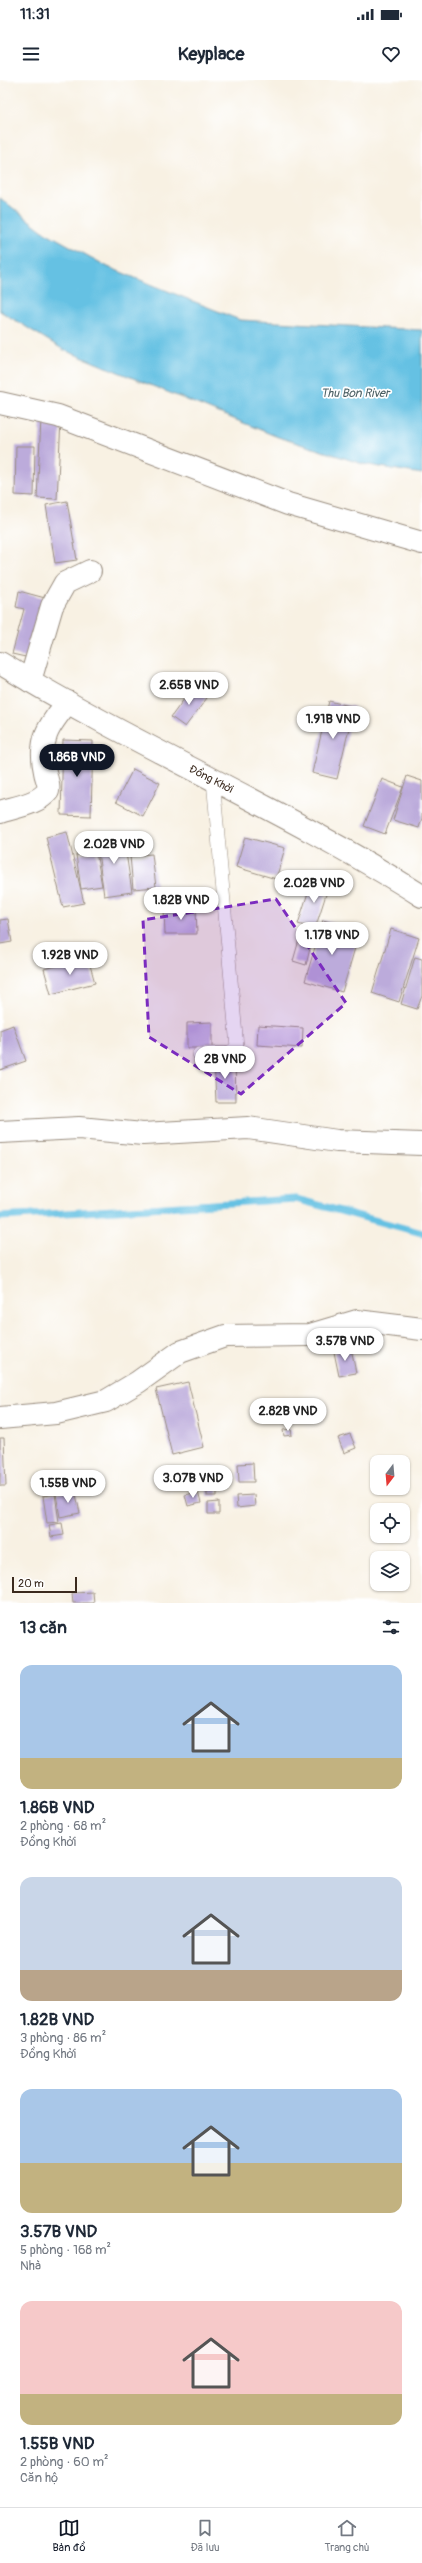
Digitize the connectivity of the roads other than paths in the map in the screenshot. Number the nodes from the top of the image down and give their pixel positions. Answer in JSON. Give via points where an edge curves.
{"nodes":[{"id":1,"x":0,"y":404,"type":"edge"},
{"id":2,"x":422,"y":543,"type":"edge"},
{"id":3,"x":90,"y":571,"type":"dead end"},
{"id":4,"x":0,"y":663,"type":"edge"},
{"id":5,"x":30,"y":682,"type":"junction"},
{"id":6,"x":68,"y":702,"type":"junction"},
{"id":7,"x":213,"y":780,"type":"junction"},
{"id":8,"x":0,"y":812,"type":"edge"},
{"id":9,"x":422,"y":896,"type":"edge"},
{"id":10,"x":199,"y":1054,"type":"dead end"},
{"id":11,"x":0,"y":1132,"type":"edge"},
{"id":12,"x":422,"y":1144,"type":"edge"},
{"id":13,"x":422,"y":1329,"type":"edge"},
{"id":14,"x":0,"y":1418,"type":"edge"}],
"edges":[{"from":1,"to":2,"type":"street","via":[[58,416],[288,504]]},
{"from":3,"to":5,"type":"street","via":[[65,583],[52,606]]},
{"from":4,"to":5,"type":"street","name":"Đồng Khởi"},
{"from":5,"to":6,"type":"street","name":"Đồng Khởi"},
{"from":6,"to":7,"type":"street","name":"Đồng Khởi"},
{"from":6,"to":8,"type":"street","via":[[52,720],[44,735],[43,752],[48,790],[45,795]]},
{"from":7,"to":9,"type":"street","name":"Đồng Khởi","via":[[279,813]]},
{"from":7,"to":10,"type":"lane","via":[[237,1047],[229,1053]]},
{"from":11,"to":12,"type":"street","via":[[80,1128],[143,1134],[248,1128],[337,1141]]},
{"from":13,"to":14,"type":"street","via":[[357,1321],[310,1335],[225,1336],[180,1352],[106,1401],[56,1413]]}]}
